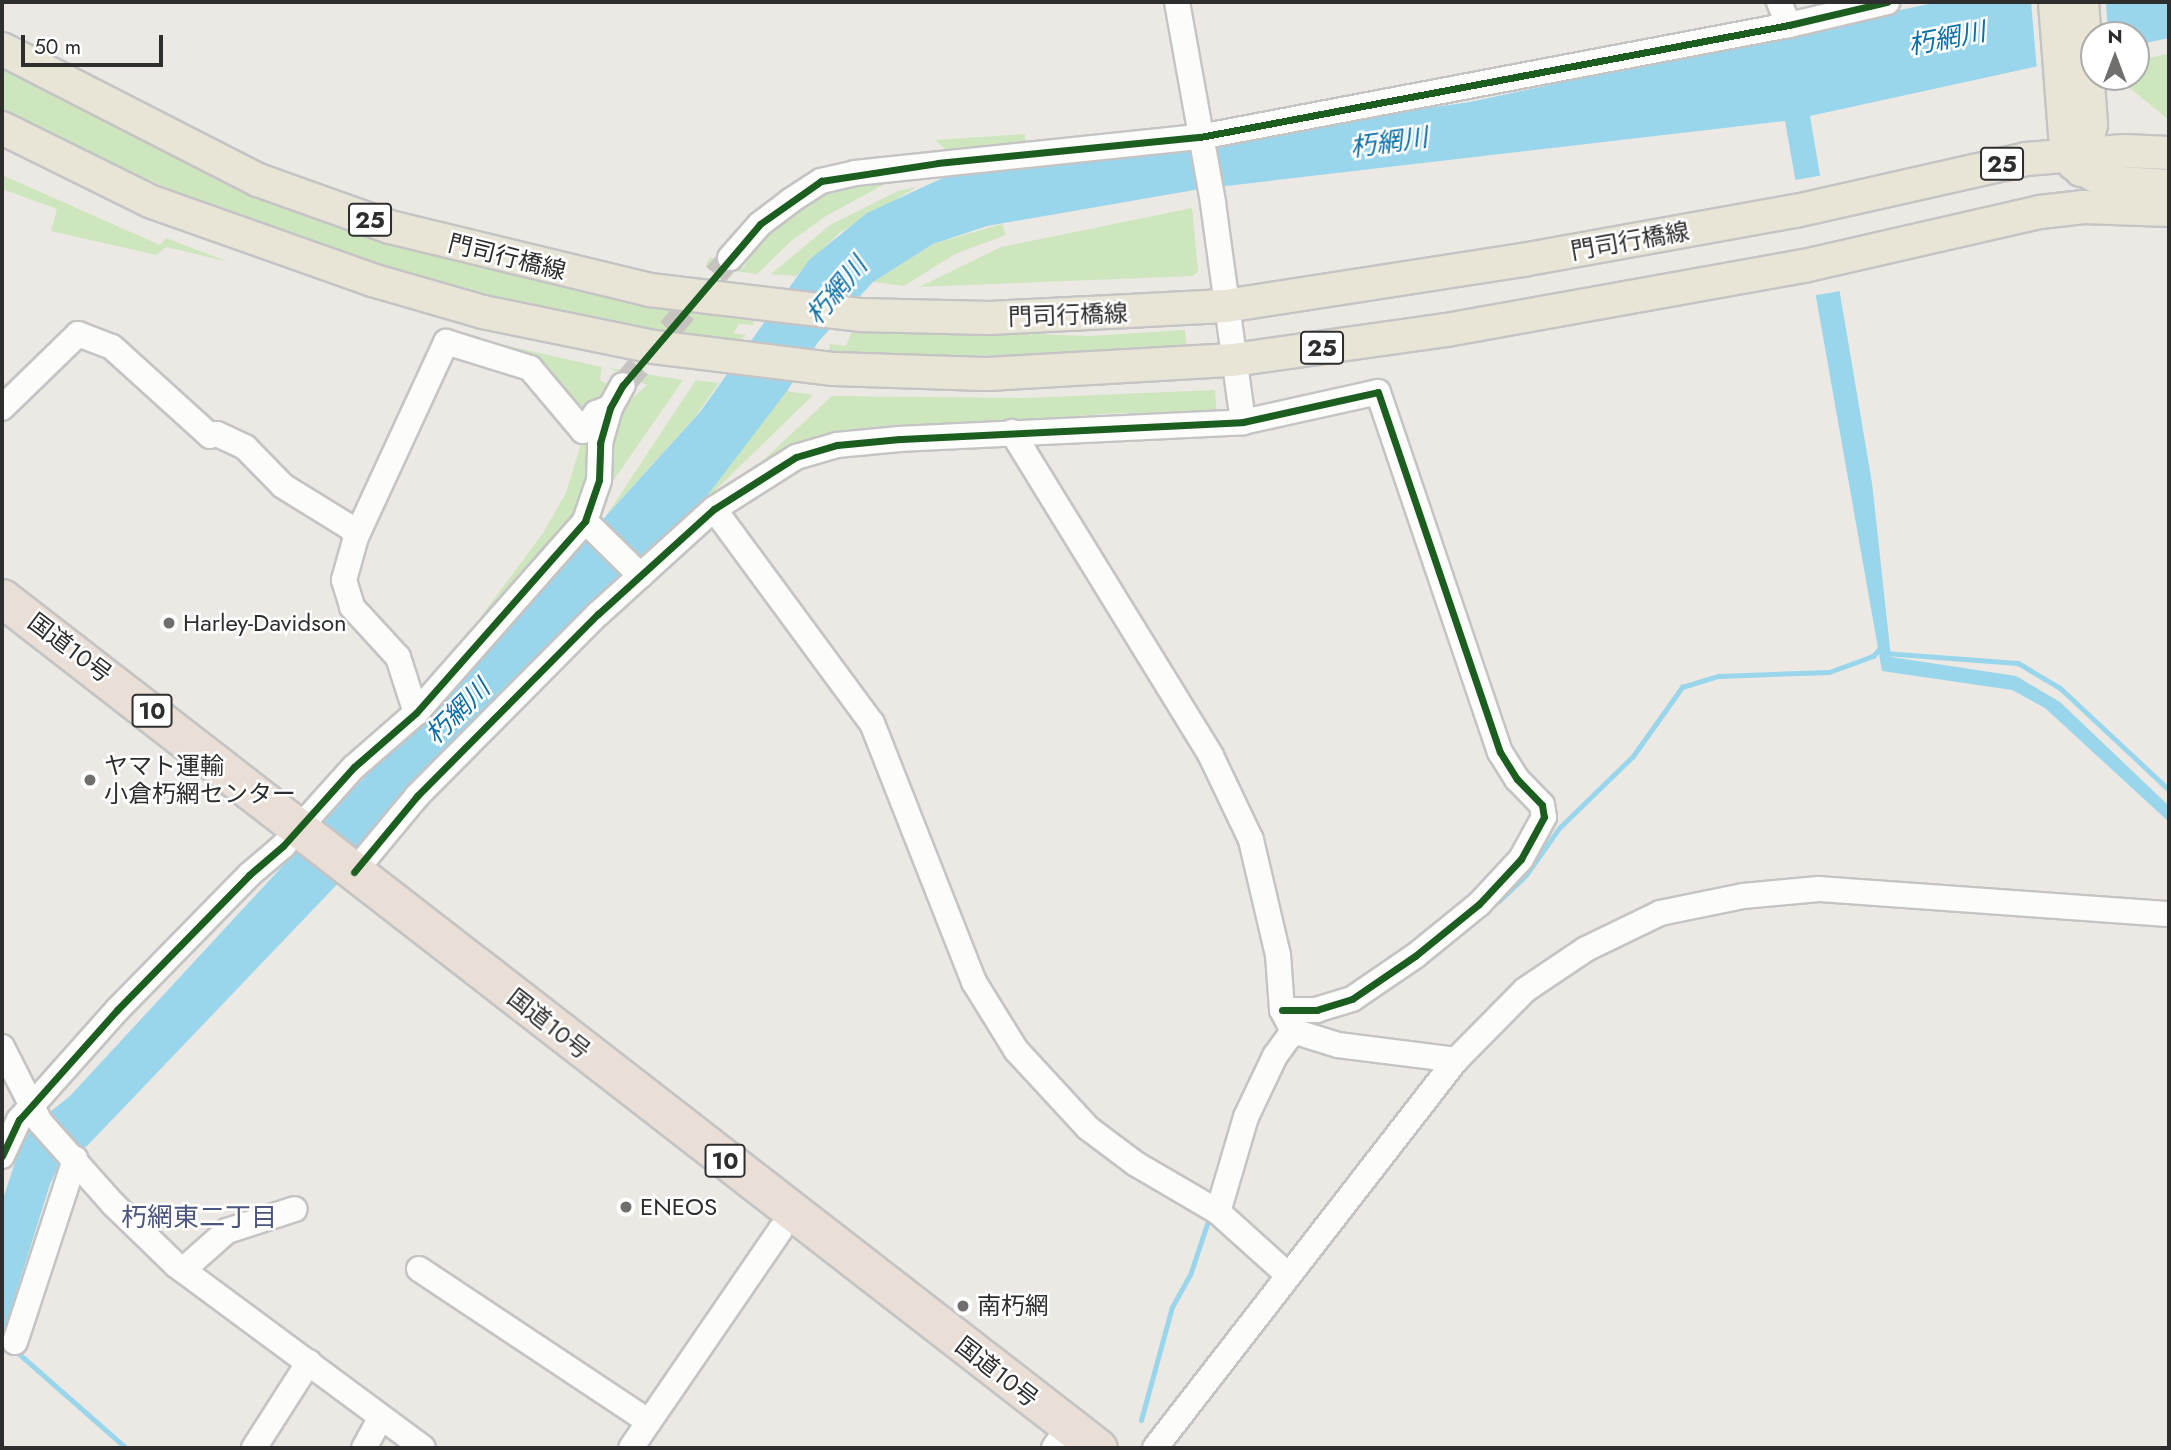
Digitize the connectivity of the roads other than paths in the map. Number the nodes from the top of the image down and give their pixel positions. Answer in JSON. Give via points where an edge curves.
{"nodes":[{"id":1,"x":1177,"y":2,"type":"edge"},
{"id":2,"x":1779,"y":2,"type":"edge"},
{"id":3,"x":1887,"y":2,"type":"edge"},
{"id":4,"x":2055,"y":2,"type":"edge"},
{"id":5,"x":2082,"y":2,"type":"edge"},
{"id":6,"x":1788,"y":25,"type":"junction"},
{"id":7,"x":2,"y":49,"type":"edge"},
{"id":8,"x":2074,"y":65,"type":"junction"},
{"id":9,"x":2,"y":128,"type":"edge"},
{"id":10,"x":1200,"y":137,"type":"junction"},
{"id":11,"x":2078,"y":146,"type":"junction"},
{"id":12,"x":2169,"y":153,"type":"edge"},
{"id":13,"x":2169,"y":186,"type":"edge"},
{"id":14,"x":2169,"y":209,"type":"edge"},
{"id":15,"x":2040,"y":212,"type":"junction"},
{"id":16,"x":730,"y":258,"type":"tunnel mouth"},
{"id":17,"x":1224,"y":306,"type":"junction"},
{"id":18,"x":1233,"y":360,"type":"junction"},
{"id":19,"x":623,"y":385,"type":"tunnel mouth"},
{"id":20,"x":2,"y":408,"type":"edge"},
{"id":21,"x":610,"y":408,"type":"junction"},
{"id":22,"x":1243,"y":422,"type":"junction"},
{"id":23,"x":1012,"y":432,"type":"junction"},
{"id":24,"x":714,"y":509,"type":"junction"},
{"id":25,"x":592,"y":527,"type":"junction"},
{"id":26,"x":356,"y":537,"type":"junction"},
{"id":27,"x":637,"y":571,"type":"junction"},
{"id":28,"x":2,"y":598,"type":"edge"},
{"id":29,"x":2,"y":626,"type":"edge"},
{"id":30,"x":415,"y":713,"type":"junction"},
{"id":31,"x":291,"y":836,"type":"junction"},
{"id":32,"x":347,"y":880,"type":"junction"},
{"id":33,"x":2169,"y":914,"type":"edge"},
{"id":34,"x":1288,"y":1020,"type":"junction"},
{"id":35,"x":2,"y":1047,"type":"edge"},
{"id":36,"x":1456,"y":1060,"type":"junction"},
{"id":37,"x":36,"y":1114,"type":"junction"},
{"id":38,"x":2,"y":1156,"type":"edge"},
{"id":39,"x":75,"y":1159,"type":"junction"},
{"id":40,"x":295,"y":1209,"type":"dead end"},
{"id":41,"x":1218,"y":1212,"type":"junction"},
{"id":42,"x":780,"y":1230,"type":"junction"},
{"id":43,"x":419,"y":1269,"type":"dead end"},
{"id":44,"x":183,"y":1270,"type":"junction"},
{"id":45,"x":1288,"y":1275,"type":"junction"},
{"id":46,"x":15,"y":1342,"type":"dead end"},
{"id":47,"x":309,"y":1362,"type":"junction"},
{"id":48,"x":380,"y":1419,"type":"junction"},
{"id":49,"x":649,"y":1422,"type":"junction"},
{"id":50,"x":1059,"y":1443,"type":"edge"},
{"id":51,"x":254,"y":1448,"type":"edge"},
{"id":52,"x":364,"y":1448,"type":"edge"},
{"id":53,"x":423,"y":1448,"type":"edge"},
{"id":54,"x":631,"y":1448,"type":"edge"},
{"id":55,"x":1098,"y":1448,"type":"edge"},
{"id":56,"x":1155,"y":1448,"type":"edge"}],
"edges":[{"from":1,"to":10,"type":"street"},
{"from":2,"to":6,"type":"street"},
{"from":3,"to":6,"type":"street"},
{"from":4,"to":8,"type":"main road"},
{"from":5,"to":8,"type":"main road"},
{"from":6,"to":10,"type":"street"},
{"from":7,"to":17,"type":"main road","name":"門司行橋線","number":"25","via":[[258,180],[390,227],[650,290],[860,315],[989,318]]},
{"from":8,"to":11,"type":"main road"},
{"from":9,"to":18,"type":"main road","number":"25","via":[[152,202],[372,280],[483,312],[733,359],[834,369],[988,374]]},
{"from":10,"to":16,"type":"street","via":[[924,165],[821,181],[760,224]]},
{"from":10,"to":17,"type":"street","via":[[1213,203]]},
{"from":11,"to":12,"type":"main road","name":"門司行橋線","number":"25"},
{"from":11,"to":13,"type":"main road","via":[[2106,183]]},
{"from":11,"to":15,"type":"main road","via":[[2064,196]]},
{"from":11,"to":17,"type":"main road","name":"門司行橋線","number":"25","via":[[1796,211],[1396,281]]},
{"from":14,"to":15,"type":"main road","number":"25","via":[[2084,207]]},
{"from":15,"to":18,"type":"main road","number":"25","via":[[1804,266],[1447,330]]},
{"from":17,"to":18,"type":"street"},
{"from":18,"to":22,"type":"street"},
{"from":19,"to":21,"type":"street"},
{"from":20,"to":26,"type":"street","via":[[78,334],[103,341],[210,436],[217,434],[245,447],[283,486],[344,522]]},
{"from":21,"to":25,"type":"street","via":[[600,443]]},
{"from":21,"to":26,"type":"street","via":[[596,413],[583,430],[530,368],[446,342]]},
{"from":22,"to":23,"type":"street"},
{"from":22,"to":34,"type":"street","via":[[1378,392],[1500,752],[1542,805],[1544,817],[1521,859],[1479,904],[1415,956],[1352,999]]},
{"from":23,"to":24,"type":"street","via":[[837,445],[796,457]]},
{"from":23,"to":34,"type":"street","via":[[1211,756],[1251,839]]},
{"from":24,"to":27,"type":"street"},
{"from":24,"to":41,"type":"street","via":[[872,723],[974,982],[1016,1050],[1088,1128],[1136,1164]]},
{"from":25,"to":27,"type":"street"},
{"from":25,"to":30,"type":"street"},
{"from":26,"to":30,"type":"street","via":[[344,580],[352,607],[398,657]]},
{"from":27,"to":32,"type":"street","via":[[417,796]]},
{"from":28,"to":31,"type":"highway","name":"国道10号","number":"10"},
{"from":29,"to":31,"type":"highway","name":"国道10号","number":"10"},
{"from":30,"to":31,"type":"street","via":[[354,767]]},
{"from":31,"to":32,"type":"highway","name":"国道10号","number":"10"},
{"from":31,"to":37,"type":"street","via":[[126,1000]]},
{"from":32,"to":42,"type":"highway","name":"国道10号","number":"10"},
{"from":32,"to":50,"type":"highway","name":"国道10号","number":"10"},
{"from":33,"to":36,"type":"street","via":[[1819,889],[1731,898],[1660,913],[1586,948],[1525,990]]},
{"from":34,"to":36,"type":"street","via":[[1338,1045]]},
{"from":34,"to":41,"type":"street","via":[[1246,1117]]},
{"from":35,"to":37,"type":"street"},
{"from":36,"to":45,"type":"street"},
{"from":37,"to":38,"type":"street","via":[[19,1120]]},
{"from":37,"to":39,"type":"street"},
{"from":39,"to":44,"type":"street","via":[[114,1205]]},
{"from":39,"to":46,"type":"street"},
{"from":40,"to":44,"type":"street","via":[[227,1231]]},
{"from":41,"to":45,"type":"street"},
{"from":42,"to":49,"type":"street"},
{"from":42,"to":50,"type":"highway","name":"国道10号","number":"10"},
{"from":43,"to":49,"type":"street"},
{"from":44,"to":47,"type":"street"},
{"from":45,"to":56,"type":"street"},
{"from":47,"to":48,"type":"street"},
{"from":47,"to":51,"type":"street"},
{"from":48,"to":52,"type":"street"},
{"from":48,"to":53,"type":"street"},
{"from":49,"to":54,"type":"street"},
{"from":50,"to":55,"type":"highway","name":"国道10号","number":"10"}]}
